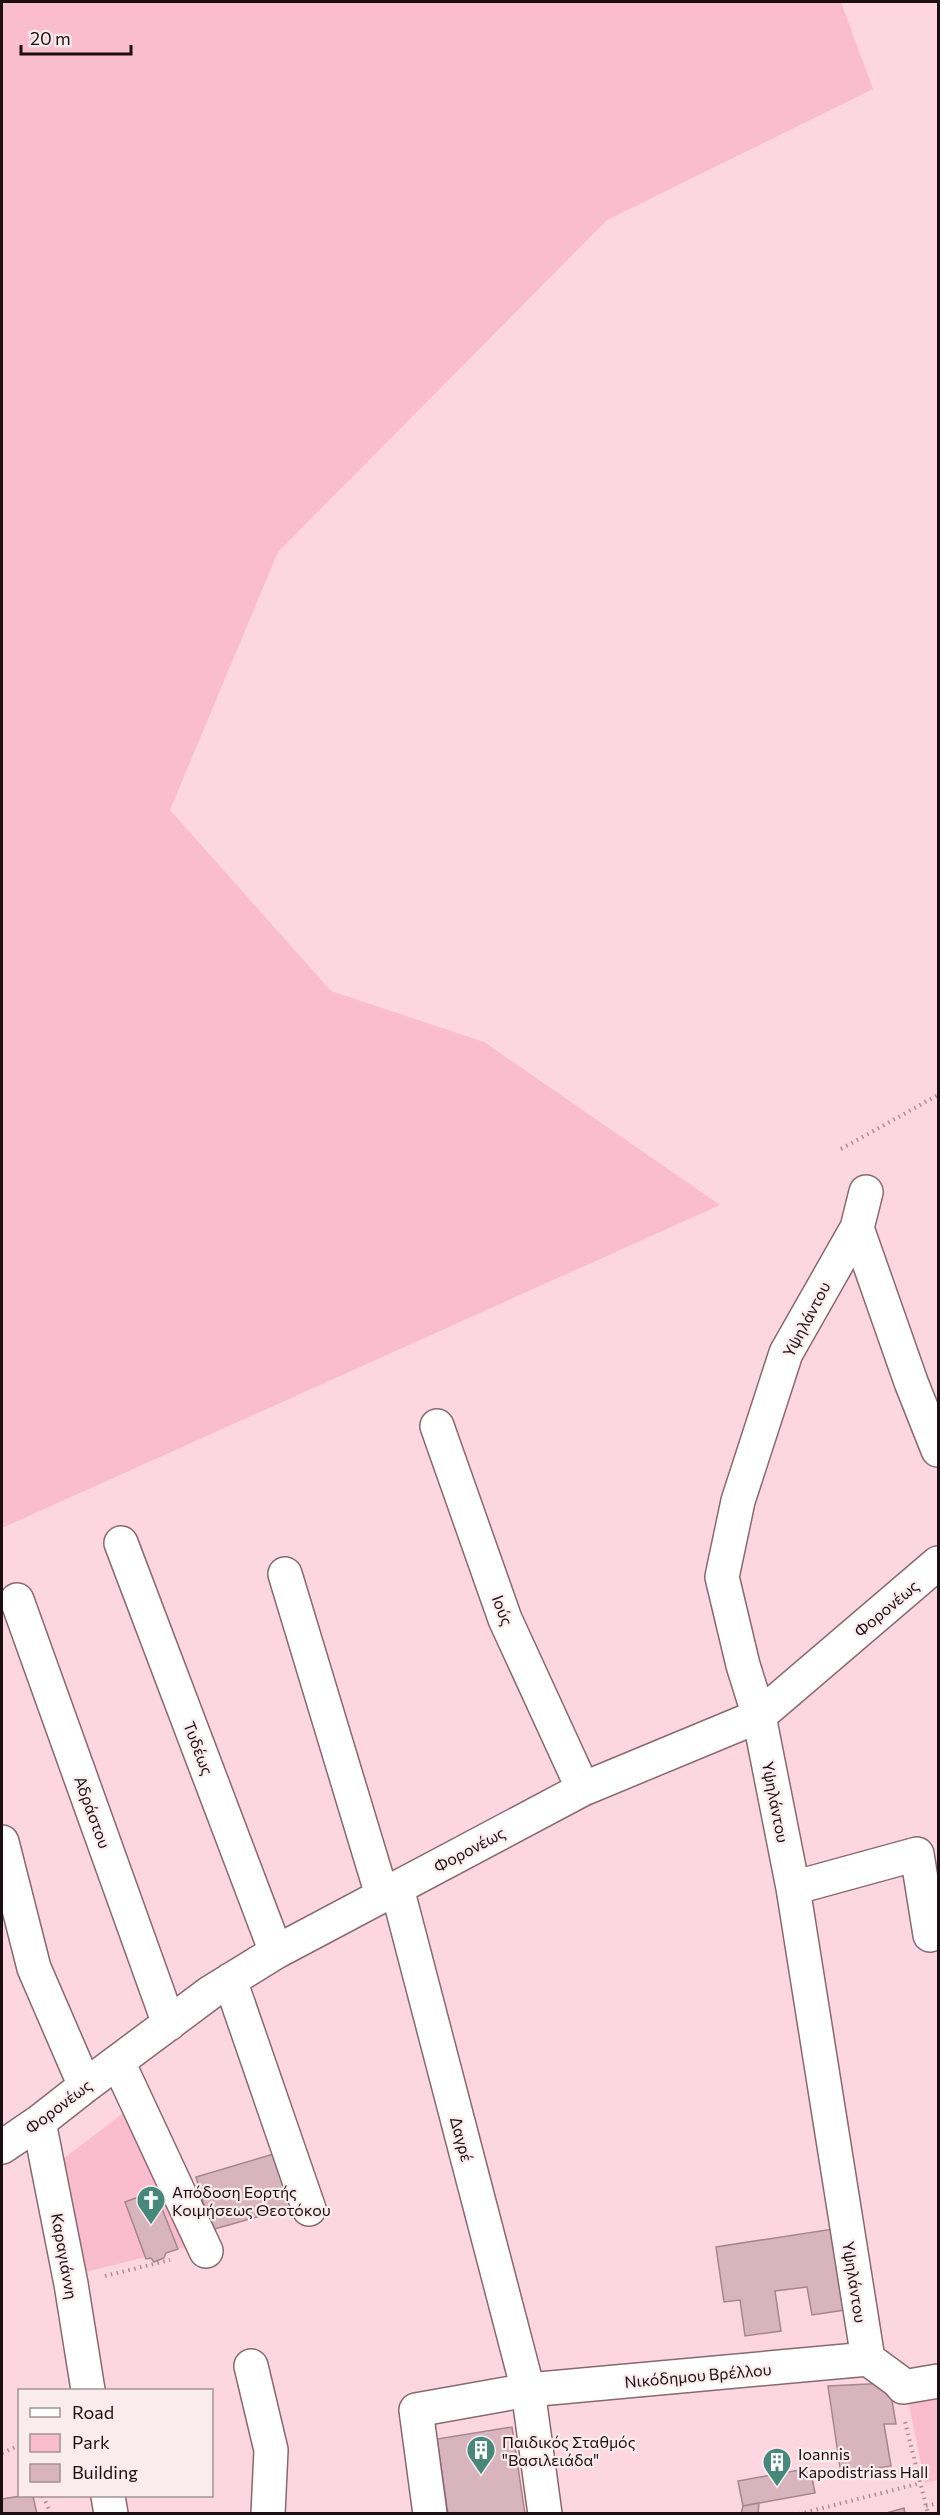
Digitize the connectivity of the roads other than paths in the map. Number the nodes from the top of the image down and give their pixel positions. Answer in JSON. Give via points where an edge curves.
{"nodes":[{"id":1,"x":866,"y":1192,"type":"dead end"},
{"id":2,"x":857,"y":1228,"type":"junction"},
{"id":3,"x":437,"y":1426,"type":"dead end"},
{"id":4,"x":939,"y":1450,"type":"edge"},
{"id":5,"x":121,"y":1543,"type":"dead end"},
{"id":6,"x":939,"y":1563,"type":"edge"},
{"id":7,"x":285,"y":1574,"type":"dead end"},
{"id":8,"x":17,"y":1600,"type":"dead end"},
{"id":9,"x":759,"y":1716,"type":"junction"},
{"id":10,"x":583,"y":1789,"type":"junction"},
{"id":11,"x":2,"y":1842,"type":"edge"},
{"id":12,"x":794,"y":1888,"type":"junction"},
{"id":13,"x":390,"y":1892,"type":"junction"},
{"id":14,"x":930,"y":1935,"type":"dead end"},
{"id":15,"x":276,"y":1952,"type":"junction"},
{"id":16,"x":230,"y":1980,"type":"junction"},
{"id":17,"x":169,"y":2024,"type":"junction"},
{"id":18,"x":118,"y":2062,"type":"junction"},
{"id":19,"x":85,"y":2086,"type":"junction"},
{"id":20,"x":39,"y":2122,"type":"junction"},
{"id":21,"x":2,"y":2147,"type":"edge"},
{"id":22,"x":309,"y":2210,"type":"dead end"},
{"id":23,"x":206,"y":2251,"type":"road end"},
{"id":24,"x":868,"y":2359,"type":"junction"},
{"id":25,"x":251,"y":2366,"type":"dead end"},
{"id":26,"x":939,"y":2381,"type":"edge"},
{"id":27,"x":88,"y":2389,"type":"edge"},
{"id":28,"x":528,"y":2390,"type":"junction"},
{"id":29,"x":108,"y":2497,"type":"edge"},
{"id":30,"x":111,"y":2514,"type":"edge"},
{"id":31,"x":268,"y":2514,"type":"edge"},
{"id":32,"x":430,"y":2514,"type":"edge"},
{"id":33,"x":545,"y":2514,"type":"edge"}],
"edges":[{"from":1,"to":2,"type":"street","name":"Υψηλάντου"},
{"from":2,"to":4,"type":"street"},
{"from":2,"to":9,"type":"street","name":"Υψηλάντου","via":[[786,1353],[738,1501],[722,1577]]},
{"from":3,"to":10,"type":"street","name":"Ιούς","via":[[505,1619]]},
{"from":5,"to":15,"type":"street","name":"Τυδέως"},
{"from":6,"to":9,"type":"street","name":"Φορονέως"},
{"from":7,"to":13,"type":"street","name":"Δαγρέ"},
{"from":8,"to":17,"type":"street","name":"Αδράστου"},
{"from":9,"to":10,"type":"street","name":"Φορονέως"},
{"from":9,"to":12,"type":"street","name":"Υψηλάντου"},
{"from":10,"to":13,"type":"street","name":"Φορονέως"},
{"from":11,"to":19,"type":"street","via":[[34,1968]]},
{"from":12,"to":14,"type":"street","via":[[916,1846]]},
{"from":12,"to":24,"type":"street","name":"Υψηλάντου"},
{"from":13,"to":15,"type":"street","name":"Φορονέως"},
{"from":13,"to":28,"type":"street","name":"Δαγρέ"},
{"from":15,"to":16,"type":"street","name":"Φορονέως"},
{"from":16,"to":17,"type":"street","name":"Φορονέως"},
{"from":16,"to":22,"type":"street"},
{"from":17,"to":18,"type":"street","name":"Φορονέως"},
{"from":18,"to":19,"type":"street","name":"Φορονέως"},
{"from":18,"to":23,"type":"street"},
{"from":19,"to":20,"type":"street","name":"Φορονέως"},
{"from":20,"to":21,"type":"street","name":"Φορονέως"},
{"from":20,"to":27,"type":"street","name":"Καραγιάννη"},
{"from":24,"to":26,"type":"street","via":[[903,2387]]},
{"from":24,"to":28,"type":"street","name":"Νικόδημου Βρέλλου"},
{"from":25,"to":31,"type":"street","via":[[271,2450]]},
{"from":28,"to":32,"type":"street","via":[[416,2410]]},
{"from":28,"to":33,"type":"street","name":"Δαγρέ"},
{"from":29,"to":30,"type":"street"}]}
